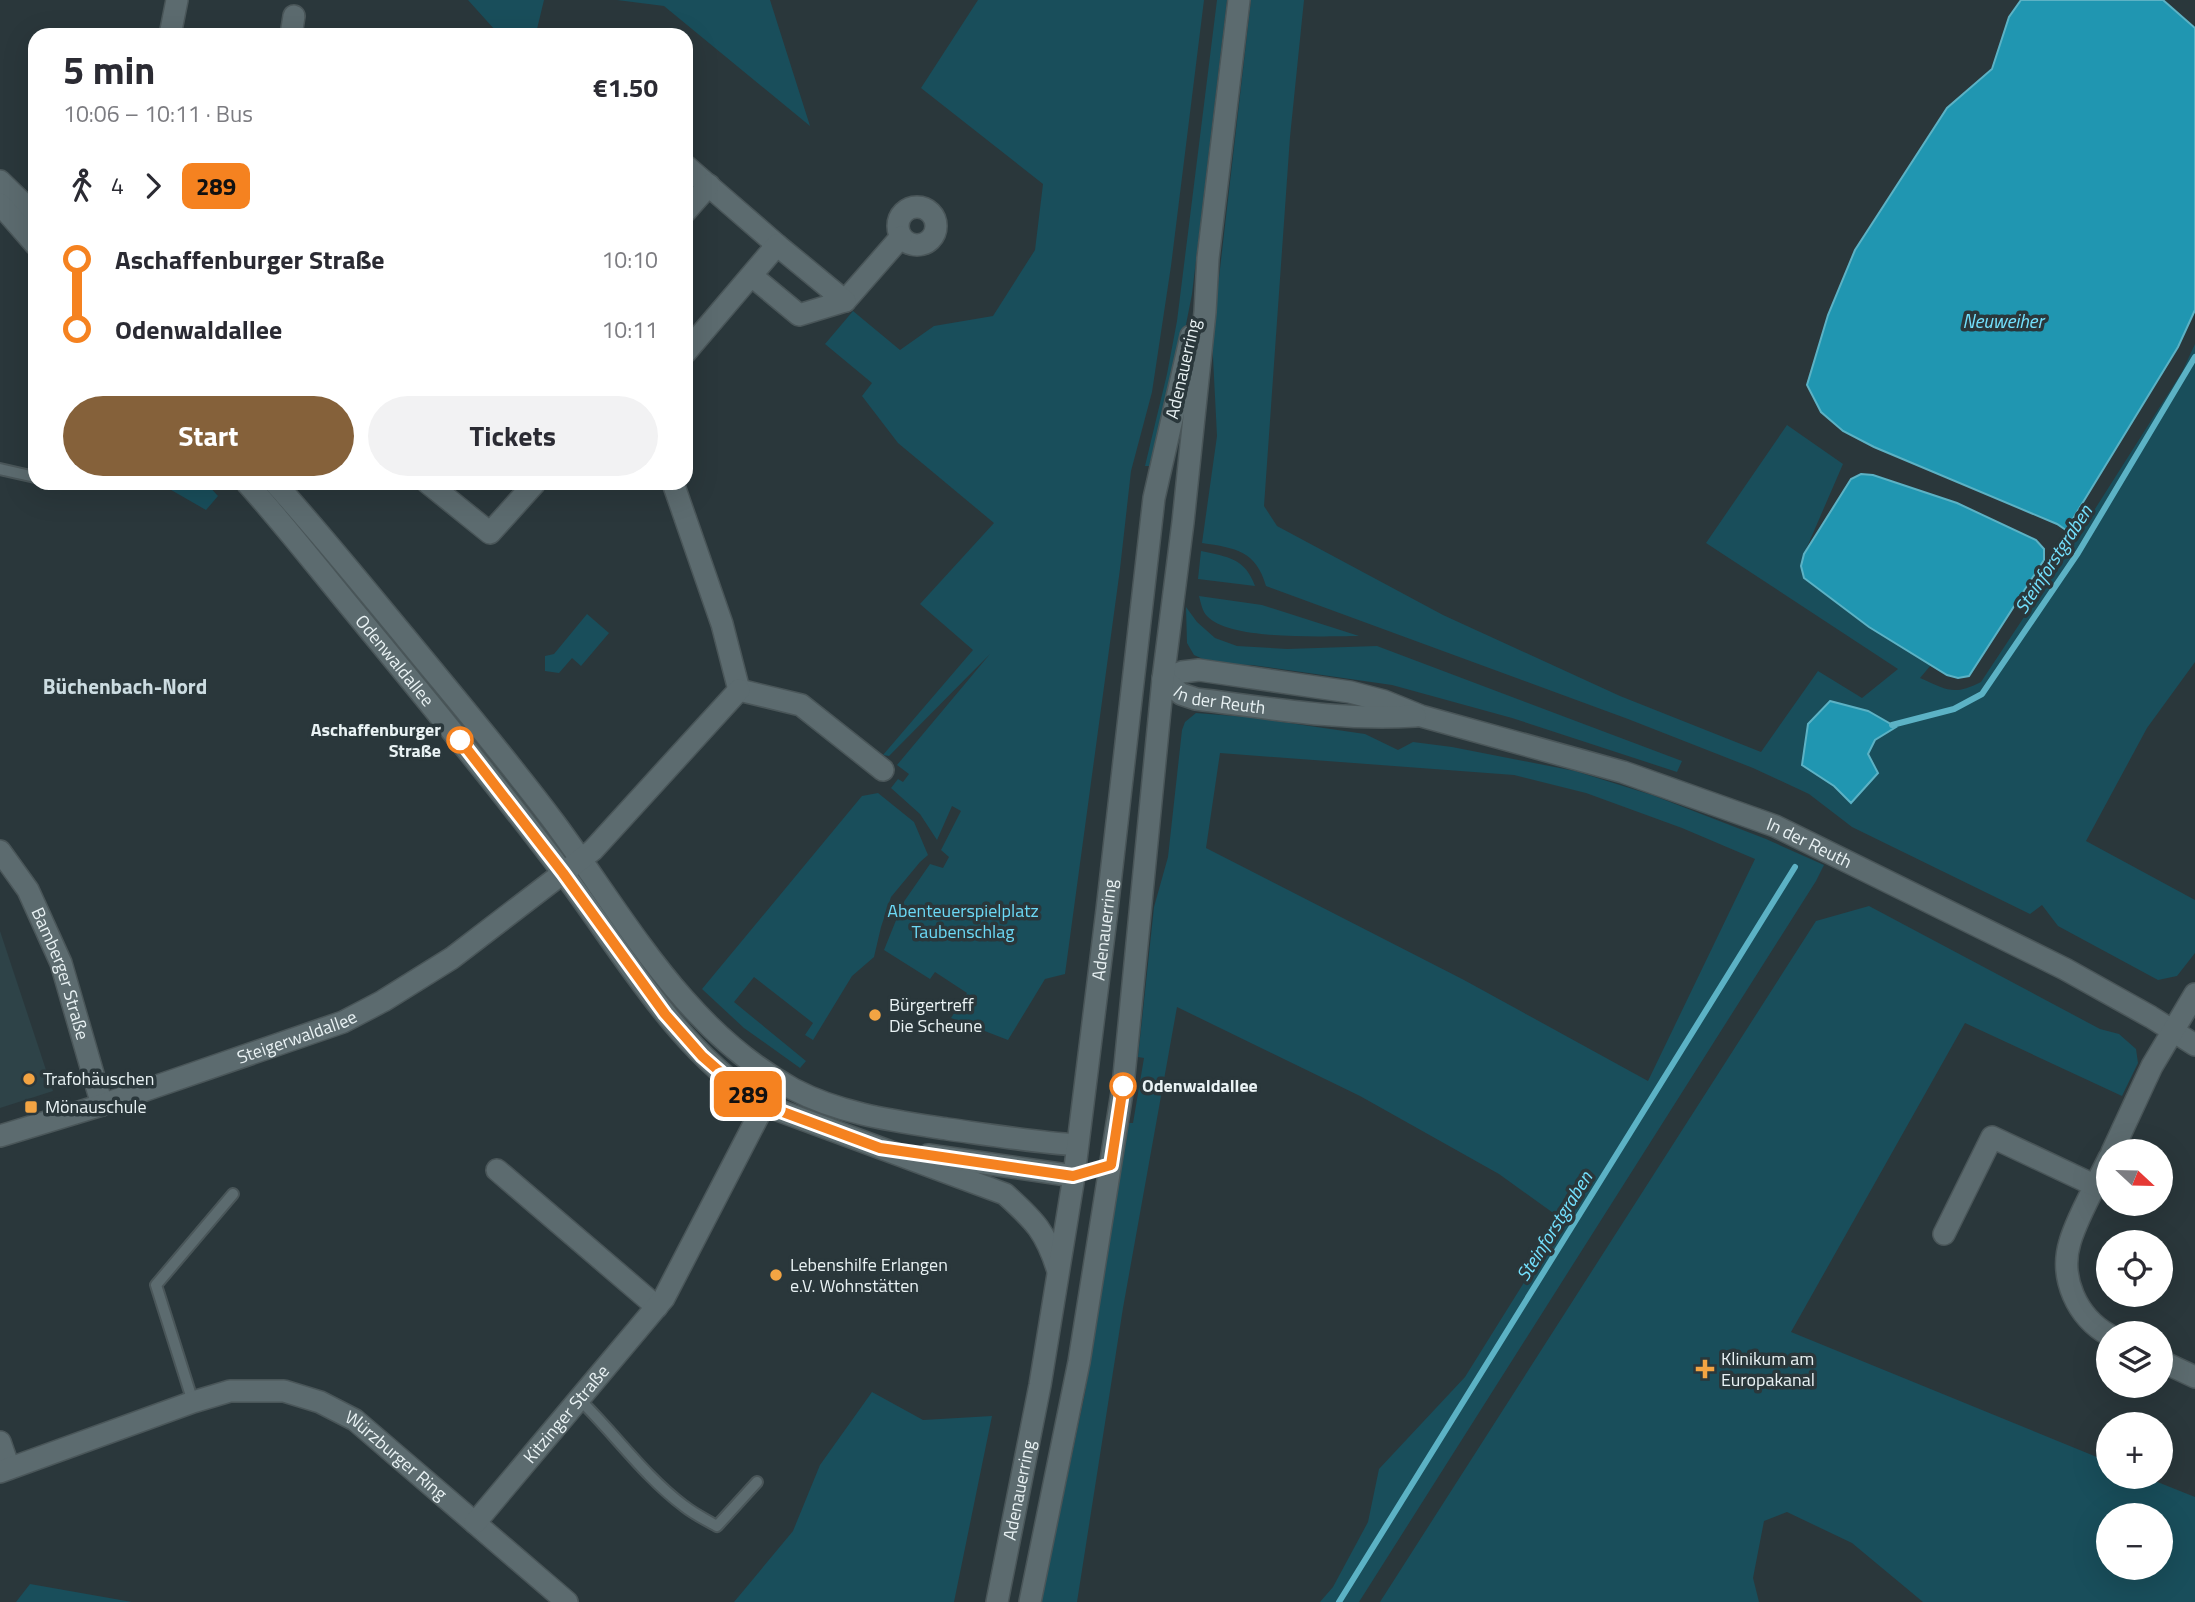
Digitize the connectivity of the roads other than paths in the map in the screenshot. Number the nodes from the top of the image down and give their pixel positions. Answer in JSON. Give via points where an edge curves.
{"nodes":[{"id":1,"x":177,"y":0,"type":"edge"},
{"id":2,"x":1239,"y":0,"type":"edge"},
{"id":3,"x":171,"y":28,"type":"edge"},
{"id":4,"x":693,"y":172,"type":"edge"},
{"id":5,"x":0,"y":181,"type":"edge"},
{"id":6,"x":709,"y":186,"type":"junction"},
{"id":7,"x":693,"y":203,"type":"edge"},
{"id":8,"x":0,"y":204,"type":"edge"},
{"id":9,"x":28,"y":208,"type":"edge"},
{"id":10,"x":28,"y":237,"type":"edge"},
{"id":11,"x":901,"y":237,"type":"dead end"},
{"id":12,"x":777,"y":245,"type":"junction"},
{"id":13,"x":1208,"y":258,"type":"junction"},
{"id":14,"x":752,"y":276,"type":"junction"},
{"id":15,"x":845,"y":301,"type":"junction"},
{"id":16,"x":693,"y":344,"type":"edge"},
{"id":17,"x":0,"y":470,"type":"edge"},
{"id":18,"x":28,"y":476,"type":"edge"},
{"id":19,"x":253,"y":490,"type":"edge"},
{"id":20,"x":281,"y":490,"type":"edge"},
{"id":21,"x":440,"y":490,"type":"edge"},
{"id":22,"x":529,"y":490,"type":"edge"},
{"id":23,"x":675,"y":490,"type":"edge"},
{"id":24,"x":1132,"y":674,"type":"junction"},
{"id":25,"x":1163,"y":679,"type":"junction"},
{"id":26,"x":738,"y":690,"type":"junction"},
{"id":27,"x":883,"y":770,"type":"dead end"},
{"id":28,"x":0,"y":851,"type":"edge"},
{"id":29,"x":580,"y":860,"type":"junction"},
{"id":30,"x":563,"y":873,"type":"junction"},
{"id":31,"x":2195,"y":994,"type":"edge"},
{"id":32,"x":2173,"y":1031,"type":"junction"},
{"id":33,"x":2195,"y":1045,"type":"edge"},
{"id":34,"x":102,"y":1105,"type":"junction"},
{"id":35,"x":764,"y":1105,"type":"junction"},
{"id":36,"x":0,"y":1136,"type":"edge"},
{"id":37,"x":2118,"y":1139,"type":"edge"},
{"id":38,"x":1077,"y":1145,"type":"junction"},
{"id":39,"x":880,"y":1148,"type":"junction"},
{"id":40,"x":1111,"y":1165,"type":"junction"},
{"id":41,"x":497,"y":1170,"type":"dead end"},
{"id":42,"x":1073,"y":1176,"type":"junction"},
{"id":43,"x":2096,"y":1186,"type":"joint"},
{"id":44,"x":233,"y":1194,"type":"dead end"},
{"id":45,"x":1944,"y":1234,"type":"dead end"},
{"id":46,"x":1058,"y":1271,"type":"junction"},
{"id":47,"x":657,"y":1307,"type":"junction"},
{"id":48,"x":2096,"y":1323,"type":"edge"},
{"id":49,"x":2173,"y":1364,"type":"edge"},
{"id":50,"x":2193,"y":1370,"type":"edge"},
{"id":51,"x":579,"y":1399,"type":"junction"},
{"id":52,"x":193,"y":1402,"type":"junction"},
{"id":53,"x":0,"y":1442,"type":"edge"},
{"id":54,"x":5,"y":1470,"type":"edge"},
{"id":55,"x":757,"y":1482,"type":"dead end"},
{"id":56,"x":475,"y":1523,"type":"junction"},
{"id":57,"x":567,"y":1602,"type":"edge"},
{"id":58,"x":997,"y":1602,"type":"edge"},
{"id":59,"x":1030,"y":1602,"type":"edge"}],
"edges":[{"from":1,"to":3,"type":"street"},
{"from":2,"to":13,"type":"street","name":"Adenauerring"},
{"from":4,"to":6,"type":"street"},
{"from":5,"to":9,"type":"street"},
{"from":6,"to":7,"type":"street"},
{"from":6,"to":12,"type":"street"},
{"from":8,"to":10,"type":"street"},
{"from":11,"to":15,"type":"street"},
{"from":12,"to":14,"type":"street"},
{"from":12,"to":15,"type":"street"},
{"from":13,"to":24,"type":"street","name":"Adenauerring","via":[[1154,498]]},
{"from":13,"to":25,"type":"street","name":"Adenauerring"},
{"from":14,"to":15,"type":"street","via":[[799,315]]},
{"from":14,"to":16,"type":"street"},
{"from":17,"to":18,"type":"lane"},
{"from":19,"to":30,"type":"street","name":"Odenwaldallee","via":[[471,752]]},
{"from":20,"to":29,"type":"street","name":"Odenwaldallee","via":[[472,717]]},
{"from":21,"to":22,"type":"street","via":[[490,533]]},
{"from":23,"to":26,"type":"street","via":[[722,624]]},
{"from":24,"to":25,"type":"street"},
{"from":24,"to":38,"type":"street","name":"Adenauerring"},
{"from":25,"to":32,"type":"street","name":"In der Reuth","via":[[1182,671],[1213,672],[1350,692],[1623,772],[1774,826],[2065,969]]},
{"from":25,"to":40,"type":"street","name":"Adenauerring","via":[[1130,1024]]},
{"from":26,"to":27,"type":"street","via":[[801,705]]},
{"from":26,"to":29,"type":"street"},
{"from":28,"to":34,"type":"street","name":"Bamberger Straße","via":[[28,890],[61,963]]},
{"from":29,"to":30,"type":"street"},
{"from":29,"to":38,"type":"street","name":"Odenwaldallee","via":[[710,1029],[749,1062],[796,1090],[855,1112],[904,1122]]},
{"from":30,"to":34,"type":"street","name":"Steigerwaldallee","via":[[452,958],[343,1022]]},
{"from":30,"to":35,"type":"street","name":"Odenwaldallee","via":[[665,1014],[702,1056]]},
{"from":31,"to":32,"type":"street"},
{"from":32,"to":33,"type":"street","name":"In der Reuth"},
{"from":32,"to":37,"type":"street"},
{"from":34,"to":36,"type":"street","name":"Steigerwaldallee"},
{"from":35,"to":39,"type":"street","name":"Odenwaldallee"},
{"from":35,"to":47,"type":"street","name":"Kitzinger Straße"},
{"from":38,"to":40,"type":"street"},
{"from":38,"to":42,"type":"street","name":"Adenauerring"},
{"from":39,"to":42,"type":"street","name":"Odenwaldallee"},
{"from":39,"to":46,"type":"street","name":"Odenwaldallee","via":[[1005,1194],[1033,1218],[1050,1245]]},
{"from":40,"to":42,"type":"street"},
{"from":40,"to":59,"type":"street","name":"Adenauerring","via":[[1079,1362]]},
{"from":41,"to":47,"type":"street"},
{"from":42,"to":46,"type":"street","name":"Adenauerring"},
{"from":43,"to":45,"type":"street","via":[[1992,1137]]},
{"from":43,"to":48,"type":"street","via":[[2069,1243],[2067,1268],[2077,1306]]},
{"from":44,"to":52,"type":"lane","via":[[156,1285]]},
{"from":46,"to":58,"type":"street","name":"Adenauerring"},
{"from":47,"to":51,"type":"street","name":"Kitzinger Straße"},
{"from":49,"to":50,"type":"street"},
{"from":51,"to":55,"type":"lane","via":[[684,1506],[717,1526]]},
{"from":51,"to":56,"type":"street","name":"Kitzinger Straße"},
{"from":52,"to":54,"type":"street","name":"Würzburger Ring"},
{"from":52,"to":56,"type":"street","name":"Würzburger Ring","via":[[230,1391],[284,1391],[320,1402],[355,1420]]},
{"from":53,"to":54,"type":"street"},
{"from":56,"to":57,"type":"street","name":"Würzburger Ring"}]}
